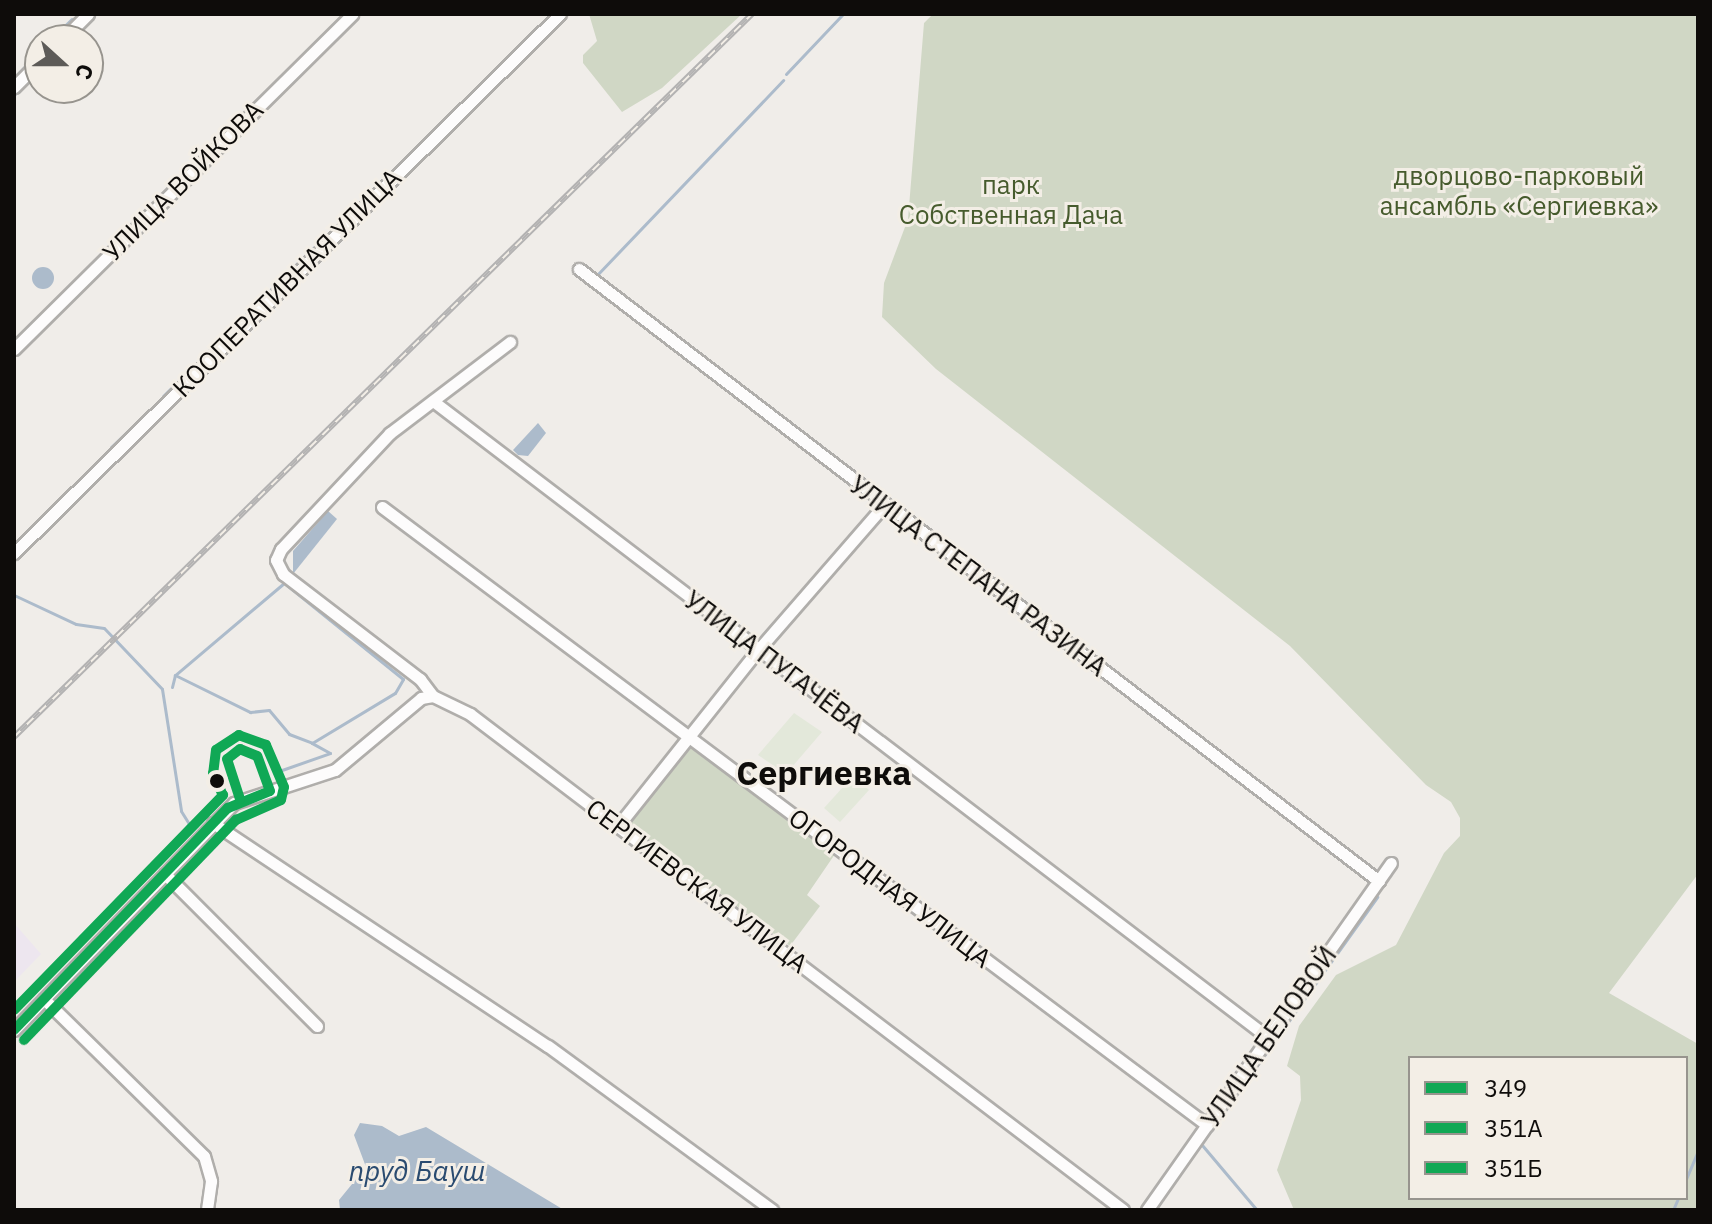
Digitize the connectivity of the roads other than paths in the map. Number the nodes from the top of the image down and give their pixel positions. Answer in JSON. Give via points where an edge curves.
{"nodes":[{"id":1,"x":352,"y":14,"type":"edge"},
{"id":2,"x":554,"y":16,"type":"edge"},
{"id":3,"x":579,"y":269,"type":"dead end"},
{"id":4,"x":510,"y":342,"type":"dead end"},
{"id":5,"x":14,"y":349,"type":"edge"},
{"id":6,"x":433,"y":401,"type":"junction"},
{"id":7,"x":884,"y":505,"type":"junction"},
{"id":8,"x":382,"y":507,"type":"dead end"},
{"id":9,"x":14,"y":553,"type":"edge"},
{"id":10,"x":758,"y":650,"type":"junction"},
{"id":11,"x":433,"y":696,"type":"junction"},
{"id":12,"x":688,"y":738,"type":"junction"},
{"id":13,"x":213,"y":823,"type":"junction"},
{"id":14,"x":617,"y":827,"type":"junction"},
{"id":15,"x":1391,"y":863,"type":"dead end"},
{"id":16,"x":165,"y":874,"type":"junction"},
{"id":17,"x":1379,"y":881,"type":"junction"},
{"id":18,"x":44,"y":999,"type":"junction"},
{"id":19,"x":317,"y":1026,"type":"dead end"},
{"id":20,"x":14,"y":1030,"type":"edge"},
{"id":21,"x":1269,"y":1038,"type":"junction"},
{"id":22,"x":1207,"y":1125,"type":"junction"},
{"id":23,"x":207,"y":1210,"type":"edge"},
{"id":24,"x":772,"y":1210,"type":"edge"},
{"id":25,"x":1123,"y":1210,"type":"edge"},
{"id":26,"x":1147,"y":1210,"type":"edge"}],
"edges":[{"from":1,"to":5,"type":"street","name":"УЛИЦА ВОЙКОВА"},
{"from":2,"to":9,"type":"street","name":"КООПЕРАТИВНАЯ УЛИЦА"},
{"from":3,"to":7,"type":"street","name":"УЛИЦА СТЕПАНА РАЗИНА"},
{"from":4,"to":6,"type":"street"},
{"from":6,"to":10,"type":"street","name":"УЛИЦА ПУГАЧЁВА"},
{"from":6,"to":11,"type":"street","name":"СЕРГИЕВСКАЯ УЛИЦА","via":[[390,433],[308,518],[276,560],[283,574],[420,679]]},
{"from":7,"to":10,"type":"street"},
{"from":7,"to":17,"type":"street","name":"УЛИЦА СТЕПАНА РАЗИНА"},
{"from":8,"to":12,"type":"street","name":"ОГОРОДНАЯ УЛИЦА"},
{"from":10,"to":12,"type":"street"},
{"from":10,"to":21,"type":"street","name":"УЛИЦА ПУГАЧЁВА"},
{"from":11,"to":13,"type":"street","via":[[421,698],[335,770],[240,799]]},
{"from":11,"to":14,"type":"street","name":"СЕРГИЕВСКАЯ УЛИЦА","via":[[470,714]]},
{"from":12,"to":14,"type":"street"},
{"from":12,"to":22,"type":"street","name":"ОГОРОДНАЯ УЛИЦА"},
{"from":13,"to":16,"type":"street"},
{"from":13,"to":24,"type":"street","via":[[560,1054]]},
{"from":14,"to":25,"type":"street","name":"СЕРГИЕВСКАЯ УЛИЦА"},
{"from":15,"to":17,"type":"street","name":"УЛИЦА БЕЛОВОЙ"},
{"from":16,"to":18,"type":"street"},
{"from":16,"to":19,"type":"street"},
{"from":17,"to":21,"type":"street","name":"УЛИЦА БЕЛОВОЙ"},
{"from":18,"to":20,"type":"street"},
{"from":18,"to":23,"type":"street","via":[[204,1156],[211,1181]]},
{"from":21,"to":22,"type":"street","name":"УЛИЦА БЕЛОВОЙ"},
{"from":22,"to":26,"type":"street","name":"УЛИЦА БЕЛОВОЙ"}]}
